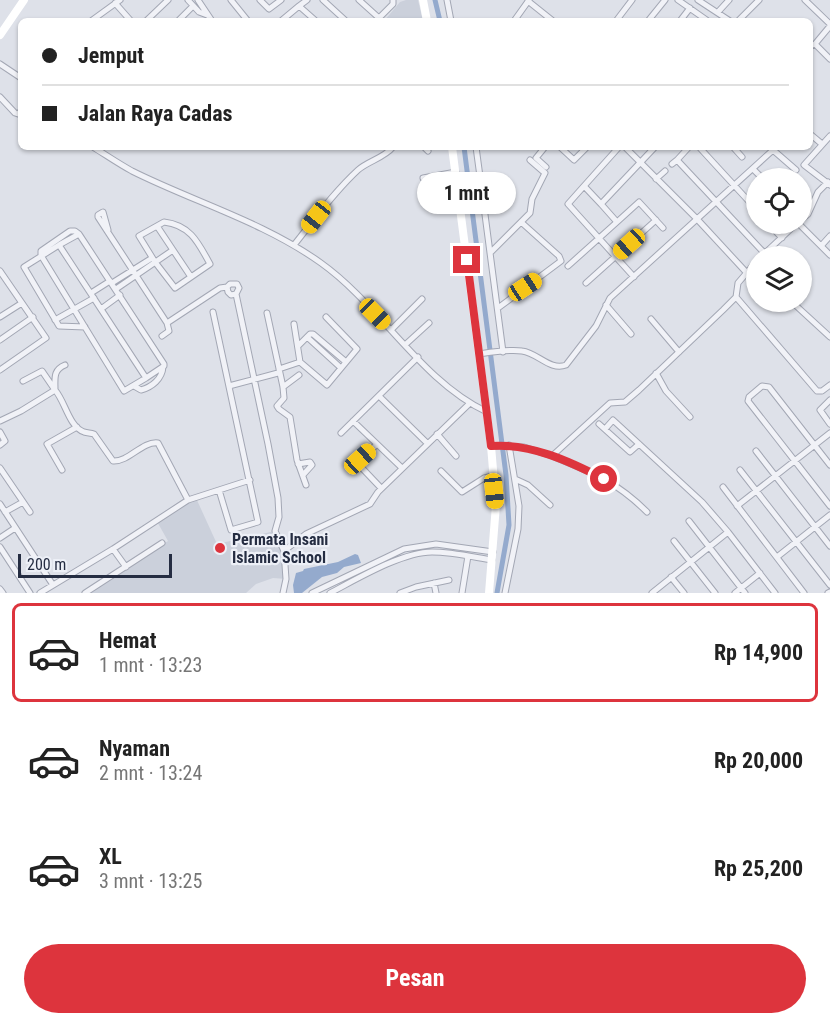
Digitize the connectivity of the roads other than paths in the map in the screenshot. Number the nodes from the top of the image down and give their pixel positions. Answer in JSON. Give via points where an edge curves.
{"nodes":[{"id":1,"x":24,"y":0,"type":"edge"},
{"id":2,"x":168,"y":0,"type":"edge"},
{"id":3,"x":188,"y":0,"type":"edge"},
{"id":4,"x":198,"y":0,"type":"edge"},
{"id":5,"x":231,"y":0,"type":"edge"},
{"id":6,"x":260,"y":0,"type":"edge"},
{"id":7,"x":281,"y":0,"type":"edge"},
{"id":8,"x":307,"y":0,"type":"edge"},
{"id":9,"x":323,"y":0,"type":"edge"},
{"id":10,"x":359,"y":0,"type":"edge"},
{"id":11,"x":394,"y":0,"type":"edge"},
{"id":12,"x":423,"y":0,"type":"edge"},
{"id":13,"x":447,"y":0,"type":"edge"},
{"id":14,"x":632,"y":0,"type":"edge"},
{"id":15,"x":664,"y":0,"type":"edge"},
{"id":16,"x":678,"y":0,"type":"edge"},
{"id":17,"x":698,"y":0,"type":"edge"},
{"id":18,"x":729,"y":0,"type":"edge"},
{"id":19,"x":759,"y":0,"type":"edge"},
{"id":20,"x":806,"y":0,"type":"edge"},
{"id":21,"x":118,"y":1,"type":"edge"},
{"id":22,"x":528,"y":1,"type":"edge"},
{"id":23,"x":193,"y":6,"type":"junction"},
{"id":24,"x":299,"y":6,"type":"junction"},
{"id":25,"x":690,"y":8,"type":"junction"},
{"id":26,"x":718,"y":12,"type":"junction"},
{"id":27,"x":207,"y":15,"type":"junction"},
{"id":28,"x":97,"y":18,"type":"edge"},
{"id":29,"x":129,"y":18,"type":"edge"},
{"id":30,"x":149,"y":18,"type":"edge"},
{"id":31,"x":181,"y":18,"type":"edge"},
{"id":32,"x":210,"y":18,"type":"edge"},
{"id":33,"x":246,"y":18,"type":"edge"},
{"id":34,"x":285,"y":18,"type":"edge"},
{"id":35,"x":313,"y":18,"type":"edge"},
{"id":36,"x":341,"y":18,"type":"edge"},
{"id":37,"x":426,"y":18,"type":"edge"},
{"id":38,"x":450,"y":18,"type":"edge"},
{"id":39,"x":516,"y":18,"type":"edge"},
{"id":40,"x":549,"y":18,"type":"edge"},
{"id":41,"x":618,"y":18,"type":"edge"},
{"id":42,"x":650,"y":18,"type":"edge"},
{"id":43,"x":682,"y":18,"type":"edge"},
{"id":44,"x":704,"y":18,"type":"edge"},
{"id":45,"x":726,"y":18,"type":"edge"},
{"id":46,"x":741,"y":18,"type":"edge"},
{"id":47,"x":830,"y":25,"type":"edge"},
{"id":48,"x":0,"y":35,"type":"edge"},
{"id":49,"x":813,"y":45,"type":"edge"},
{"id":50,"x":830,"y":59,"type":"edge"},
{"id":51,"x":0,"y":64,"type":"edge"},
{"id":52,"x":18,"y":76,"type":"edge"},
{"id":53,"x":0,"y":97,"type":"edge"},
{"id":54,"x":18,"y":114,"type":"edge"},
{"id":55,"x":813,"y":136,"type":"edge"},
{"id":56,"x":830,"y":136,"type":"edge"},
{"id":57,"x":822,"y":144,"type":"junction"},
{"id":58,"x":98,"y":150,"type":"edge"},
{"id":59,"x":390,"y":150,"type":"edge"},
{"id":60,"x":452,"y":150,"type":"edge"},
{"id":61,"x":476,"y":150,"type":"edge"},
{"id":62,"x":543,"y":150,"type":"edge"},
{"id":63,"x":563,"y":150,"type":"edge"},
{"id":64,"x":583,"y":150,"type":"edge"},
{"id":65,"x":616,"y":150,"type":"edge"},
{"id":66,"x":629,"y":150,"type":"edge"},
{"id":67,"x":652,"y":150,"type":"edge"},
{"id":68,"x":686,"y":150,"type":"edge"},
{"id":69,"x":702,"y":150,"type":"edge"},
{"id":70,"x":736,"y":150,"type":"edge"},
{"id":71,"x":771,"y":150,"type":"edge"},
{"id":72,"x":773,"y":150,"type":"edge"},
{"id":73,"x":742,"y":157,"type":"dead end"},
{"id":74,"x":530,"y":160,"type":"dead end"},
{"id":75,"x":640,"y":162,"type":"junction"},
{"id":76,"x":546,"y":167,"type":"dead end"},
{"id":77,"x":754,"y":168,"type":"edge"},
{"id":78,"x":794,"y":168,"type":"edge"},
{"id":79,"x":665,"y":171,"type":"dead end"},
{"id":80,"x":456,"y":172,"type":"junction"},
{"id":81,"x":746,"y":176,"type":"edge"},
{"id":82,"x":423,"y":177,"type":"dead end"},
{"id":83,"x":656,"y":179,"type":"junction"},
{"id":84,"x":481,"y":184,"type":"junction"},
{"id":85,"x":491,"y":184,"type":"dead end"},
{"id":86,"x":829,"y":184,"type":"edge"},
{"id":87,"x":584,"y":186,"type":"junction"},
{"id":88,"x":735,"y":186,"type":"junction"},
{"id":89,"x":746,"y":198,"type":"edge"},
{"id":90,"x":717,"y":201,"type":"junction"},
{"id":91,"x":601,"y":204,"type":"junction"},
{"id":92,"x":812,"y":205,"type":"edge"},
{"id":93,"x":697,"y":219,"type":"junction"},
{"id":94,"x":656,"y":220,"type":"junction"},
{"id":95,"x":522,"y":222,"type":"junction"},
{"id":96,"x":618,"y":222,"type":"junction"},
{"id":97,"x":157,"y":226,"type":"junction"},
{"id":98,"x":663,"y":228,"type":"dead end"},
{"id":99,"x":108,"y":230,"type":"dead end"},
{"id":100,"x":79,"y":234,"type":"junction"},
{"id":101,"x":778,"y":234,"type":"edge"},
{"id":102,"x":786,"y":234,"type":"edge"},
{"id":103,"x":810,"y":234,"type":"edge"},
{"id":104,"x":830,"y":236,"type":"edge"},
{"id":105,"x":599,"y":238,"type":"junction"},
{"id":106,"x":782,"y":238,"type":"junction"},
{"id":107,"x":59,"y":245,"type":"junction"},
{"id":108,"x":294,"y":245,"type":"junction"},
{"id":109,"x":755,"y":246,"type":"edge"},
{"id":110,"x":774,"y":246,"type":"edge"},
{"id":111,"x":821,"y":246,"type":"junction"},
{"id":112,"x":173,"y":250,"type":"junction"},
{"id":113,"x":491,"y":252,"type":"junction"},
{"id":114,"x":830,"y":255,"type":"edge"},
{"id":115,"x":41,"y":257,"type":"junction"},
{"id":116,"x":616,"y":257,"type":"junction"},
{"id":117,"x":153,"y":260,"type":"junction"},
{"id":118,"x":568,"y":266,"type":"dead end"},
{"id":119,"x":0,"y":271,"type":"edge"},
{"id":120,"x":746,"y":272,"type":"joint"},
{"id":121,"x":133,"y":273,"type":"junction"},
{"id":122,"x":191,"y":277,"type":"junction"},
{"id":123,"x":634,"y":277,"type":"junction"},
{"id":124,"x":7,"y":281,"type":"junction"},
{"id":125,"x":586,"y":283,"type":"dead end"},
{"id":126,"x":113,"y":284,"type":"junction"},
{"id":127,"x":0,"y":286,"type":"edge"},
{"id":128,"x":227,"y":287,"type":"junction"},
{"id":129,"x":236,"y":294,"type":"junction"},
{"id":130,"x":120,"y":295,"type":"junction"},
{"id":131,"x":93,"y":296,"type":"junction"},
{"id":132,"x":736,"y":297,"type":"junction"},
{"id":133,"x":422,"y":299,"type":"dead end"},
{"id":134,"x":22,"y":303,"type":"junction"},
{"id":135,"x":606,"y":305,"type":"junction"},
{"id":136,"x":498,"y":308,"type":"junction"},
{"id":137,"x":75,"y":309,"type":"junction"},
{"id":138,"x":101,"y":309,"type":"junction"},
{"id":139,"x":213,"y":312,"type":"dead end"},
{"id":140,"x":803,"y":312,"type":"edge"},
{"id":141,"x":267,"y":313,"type":"dead end"},
{"id":142,"x":0,"y":317,"type":"edge"},
{"id":143,"x":33,"y":317,"type":"junction"},
{"id":144,"x":326,"y":317,"type":"dead end"},
{"id":145,"x":651,"y":319,"type":"dead end"},
{"id":146,"x":55,"y":320,"type":"junction"},
{"id":147,"x":166,"y":323,"type":"junction"},
{"id":148,"x":429,"y":323,"type":"dead end"},
{"id":149,"x":294,"y":324,"type":"dead end"},
{"id":150,"x":85,"y":327,"type":"junction"},
{"id":151,"x":391,"y":330,"type":"junction"},
{"id":152,"x":631,"y":334,"type":"dead end"},
{"id":153,"x":162,"y":336,"type":"dead end"},
{"id":154,"x":307,"y":337,"type":"junction"},
{"id":155,"x":830,"y":337,"type":"edge"},
{"id":156,"x":0,"y":340,"type":"edge"},
{"id":157,"x":406,"y":344,"type":"junction"},
{"id":158,"x":298,"y":346,"type":"junction"},
{"id":159,"x":501,"y":352,"type":"junction"},
{"id":160,"x":679,"y":352,"type":"junction"},
{"id":161,"x":482,"y":353,"type":"junction"},
{"id":162,"x":418,"y":357,"type":"junction"},
{"id":163,"x":300,"y":362,"type":"junction"},
{"id":164,"x":346,"y":362,"type":"junction"},
{"id":165,"x":65,"y":365,"type":"dead end"},
{"id":166,"x":163,"y":367,"type":"junction"},
{"id":167,"x":341,"y":368,"type":"junction"},
{"id":168,"x":0,"y":370,"type":"edge"},
{"id":169,"x":279,"y":371,"type":"junction"},
{"id":170,"x":656,"y":373,"type":"junction"},
{"id":171,"x":299,"y":375,"type":"dead end"},
{"id":172,"x":146,"y":378,"type":"junction"},
{"id":173,"x":255,"y":379,"type":"junction"},
{"id":174,"x":23,"y":381,"type":"dead end"},
{"id":175,"x":830,"y":385,"type":"edge"},
{"id":176,"x":134,"y":386,"type":"junction"},
{"id":177,"x":229,"y":386,"type":"junction"},
{"id":178,"x":283,"y":387,"type":"junction"},
{"id":179,"x":55,"y":390,"type":"junction"},
{"id":180,"x":380,"y":397,"type":"junction"},
{"id":181,"x":830,"y":400,"type":"edge"},
{"id":182,"x":469,"y":404,"type":"junction"},
{"id":183,"x":487,"y":412,"type":"junction"},
{"id":184,"x":690,"y":417,"type":"dead end"},
{"id":185,"x":0,"y":421,"type":"edge"},
{"id":186,"x":353,"y":421,"type":"junction"},
{"id":187,"x":599,"y":424,"type":"dead end"},
{"id":188,"x":830,"y":424,"type":"edge"},
{"id":189,"x":77,"y":427,"type":"junction"},
{"id":190,"x":605,"y":429,"type":"junction"},
{"id":191,"x":0,"y":432,"type":"edge"},
{"id":192,"x":341,"y":433,"type":"dead end"},
{"id":193,"x":830,"y":433,"type":"edge"},
{"id":194,"x":437,"y":434,"type":"junction"},
{"id":195,"x":428,"y":443,"type":"junction"},
{"id":196,"x":377,"y":444,"type":"junction"},
{"id":197,"x":639,"y":444,"type":"junction"},
{"id":198,"x":508,"y":445,"type":"junction"},
{"id":199,"x":814,"y":445,"type":"junction"},
{"id":200,"x":0,"y":446,"type":"edge"},
{"id":201,"x":494,"y":446,"type":"junction"},
{"id":202,"x":756,"y":450,"type":"dead end"},
{"id":203,"x":456,"y":456,"type":"dead end"},
{"id":204,"x":552,"y":456,"type":"junction"},
{"id":205,"x":795,"y":461,"type":"junction"},
{"id":206,"x":298,"y":464,"type":"junction"},
{"id":207,"x":830,"y":465,"type":"edge"},
{"id":208,"x":0,"y":468,"type":"edge"},
{"id":209,"x":402,"y":468,"type":"junction"},
{"id":210,"x":62,"y":470,"type":"dead end"},
{"id":211,"x":740,"y":470,"type":"dead end"},
{"id":212,"x":441,"y":471,"type":"dead end"},
{"id":213,"x":303,"y":475,"type":"junction"},
{"id":214,"x":493,"y":476,"type":"junction"},
{"id":215,"x":776,"y":476,"type":"junction"},
{"id":216,"x":515,"y":479,"type":"junction"},
{"id":217,"x":250,"y":480,"type":"junction"},
{"id":218,"x":306,"y":485,"type":"dead end"},
{"id":219,"x":381,"y":488,"type":"junction"},
{"id":220,"x":723,"y":488,"type":"dead end"},
{"id":221,"x":219,"y":490,"type":"junction"},
{"id":222,"x":755,"y":491,"type":"junction"},
{"id":223,"x":188,"y":500,"type":"junction"},
{"id":224,"x":23,"y":502,"type":"junction"},
{"id":225,"x":0,"y":504,"type":"edge"},
{"id":226,"x":550,"y":505,"type":"dead end"},
{"id":227,"x":738,"y":506,"type":"junction"},
{"id":228,"x":830,"y":506,"type":"edge"},
{"id":229,"x":5,"y":512,"type":"junction"},
{"id":230,"x":30,"y":512,"type":"dead end"},
{"id":231,"x":647,"y":512,"type":"dead end"},
{"id":232,"x":830,"y":515,"type":"edge"},
{"id":233,"x":689,"y":521,"type":"dead end"},
{"id":234,"x":816,"y":527,"type":"junction"},
{"id":235,"x":15,"y":528,"type":"junction"},
{"id":236,"x":728,"y":532,"type":"junction"},
{"id":237,"x":0,"y":538,"type":"edge"},
{"id":238,"x":674,"y":541,"type":"dead end"},
{"id":239,"x":796,"y":542,"type":"junction"},
{"id":240,"x":162,"y":543,"type":"dead end"},
{"id":241,"x":830,"y":546,"type":"edge"},
{"id":242,"x":0,"y":547,"type":"edge"},
{"id":243,"x":709,"y":547,"type":"junction"},
{"id":244,"x":113,"y":549,"type":"junction"},
{"id":245,"x":284,"y":551,"type":"junction"},
{"id":246,"x":468,"y":556,"type":"junction"},
{"id":247,"x":493,"y":556,"type":"junction"},
{"id":248,"x":777,"y":557,"type":"junction"},
{"id":249,"x":690,"y":562,"type":"junction"},
{"id":250,"x":126,"y":567,"type":"junction"},
{"id":251,"x":760,"y":573,"type":"junction"},
{"id":252,"x":671,"y":577,"type":"junction"},
{"id":253,"x":450,"y":580,"type":"dead end"},
{"id":254,"x":434,"y":583,"type":"junction"},
{"id":255,"x":53,"y":585,"type":"junction"},
{"id":256,"x":830,"y":585,"type":"edge"},
{"id":257,"x":0,"y":589,"type":"edge"},
{"id":258,"x":743,"y":590,"type":"edge"},
{"id":259,"x":410,"y":591,"type":"edge"},
{"id":260,"x":3,"y":593,"type":"edge"},
{"id":261,"x":30,"y":593,"type":"edge"},
{"id":262,"x":40,"y":593,"type":"edge"},
{"id":263,"x":85,"y":593,"type":"edge"},
{"id":264,"x":283,"y":593,"type":"edge"},
{"id":265,"x":312,"y":593,"type":"edge"},
{"id":266,"x":330,"y":593,"type":"edge"},
{"id":267,"x":400,"y":593,"type":"edge"},
{"id":268,"x":436,"y":593,"type":"edge"},
{"id":269,"x":462,"y":593,"type":"edge"},
{"id":270,"x":489,"y":593,"type":"edge"},
{"id":271,"x":505,"y":593,"type":"edge"},
{"id":272,"x":652,"y":593,"type":"edge"},
{"id":273,"x":684,"y":593,"type":"edge"},
{"id":274,"x":714,"y":593,"type":"edge"},
{"id":275,"x":735,"y":593,"type":"edge"},
{"id":276,"x":776,"y":593,"type":"edge"},
{"id":277,"x":804,"y":593,"type":"edge"}],
"edges":[{"from":1,"to":48,"type":"street"},
{"from":2,"to":30,"type":"street"},
{"from":3,"to":23,"type":"street"},
{"from":4,"to":27,"type":"street"},
{"from":5,"to":33,"type":"street"},
{"from":6,"to":7,"type":"street","via":[[269,9]]},
{"from":8,"to":24,"type":"street"},
{"from":9,"to":36,"type":"street"},
{"from":10,"to":11,"type":"street","via":[[380,18]]},
{"from":12,"to":37,"type":"street"},
{"from":13,"to":38,"type":"street"},
{"from":14,"to":41,"type":"street"},
{"from":15,"to":42,"type":"street"},
{"from":16,"to":25,"type":"street"},
{"from":17,"to":26,"type":"street"},
{"from":18,"to":26,"type":"street"},
{"from":19,"to":46,"type":"street"},
{"from":20,"to":47,"type":"street"},
{"from":21,"to":28,"type":"street"},
{"from":21,"to":29,"type":"street"},
{"from":22,"to":39,"type":"street"},
{"from":22,"to":40,"type":"street"},
{"from":23,"to":27,"type":"street"},
{"from":23,"to":31,"type":"street"},
{"from":24,"to":34,"type":"street"},
{"from":24,"to":35,"type":"street"},
{"from":25,"to":43,"type":"street"},
{"from":25,"to":44,"type":"street"},
{"from":26,"to":45,"type":"street"},
{"from":27,"to":32,"type":"street"},
{"from":47,"to":49,"type":"street"},
{"from":49,"to":50,"type":"street"},
{"from":51,"to":52,"type":"street"},
{"from":53,"to":54,"type":"street"},
{"from":55,"to":57,"type":"street"},
{"from":56,"to":57,"type":"street"},
{"from":57,"to":86,"type":"street","via":[[804,165]]},
{"from":58,"to":108,"type":"street","via":[[132,170]]},
{"from":59,"to":108,"type":"street","via":[[357,171]]},
{"from":60,"to":80,"type":"street"},
{"from":61,"to":84,"type":"street"},
{"from":62,"to":76,"type":"street","via":[[536,158]]},
{"from":63,"to":64,"type":"street","via":[[574,160]]},
{"from":65,"to":87,"type":"street"},
{"from":66,"to":75,"type":"street"},
{"from":67,"to":75,"type":"street"},
{"from":68,"to":90,"type":"street","via":[[674,162]]},
{"from":69,"to":88,"type":"street"},
{"from":70,"to":73,"type":"street"},
{"from":71,"to":77,"type":"street"},
{"from":72,"to":78,"type":"street"},
{"from":74,"to":95,"type":"street","via":[[545,173],[532,199],[530,213]]},
{"from":75,"to":83,"type":"street"},
{"from":75,"to":91,"type":"street"},
{"from":79,"to":83,"type":"street"},
{"from":80,"to":82,"type":"street"},
{"from":80,"to":161,"type":"street"},
{"from":81,"to":88,"type":"street"},
{"from":83,"to":93,"type":"street"},
{"from":84,"to":85,"type":"street"},
{"from":84,"to":113,"type":"street"},
{"from":86,"to":92,"type":"street","via":[[818,192]]},
{"from":87,"to":91,"type":"street"},
{"from":87,"to":105,"type":"street","via":[[568,204]]},
{"from":88,"to":89,"type":"street"},
{"from":88,"to":90,"type":"street"},
{"from":90,"to":93,"type":"street"},
{"from":90,"to":109,"type":"street"},
{"from":91,"to":96,"type":"street"},
{"from":93,"to":120,"type":"street"},
{"from":93,"to":123,"type":"street"},
{"from":94,"to":96,"type":"street","via":[[639,202]]},
{"from":94,"to":98,"type":"street"},
{"from":94,"to":116,"type":"street"},
{"from":95,"to":113,"type":"street"},
{"from":95,"to":136,"type":"street","via":[[561,261]]},
{"from":96,"to":105,"type":"street"},
{"from":97,"to":112,"type":"street"},
{"from":97,"to":117,"type":"street","via":[[139,236]]},
{"from":97,"to":122,"type":"street","via":[[166,222],[193,235],[210,264]]},
{"from":99,"to":121,"type":"street"},
{"from":100,"to":107,"type":"street"},
{"from":100,"to":115,"type":"street","via":[[70,231],[41,251]]},
{"from":100,"to":126,"type":"street"},
{"from":101,"to":106,"type":"street"},
{"from":102,"to":106,"type":"street"},
{"from":103,"to":111,"type":"street"},
{"from":104,"to":111,"type":"street"},
{"from":105,"to":116,"type":"street"},
{"from":105,"to":118,"type":"street"},
{"from":106,"to":110,"type":"street"},
{"from":107,"to":115,"type":"street"},
{"from":107,"to":131,"type":"street"},
{"from":108,"to":151,"type":"street","via":[[323,264]]},
{"from":111,"to":114,"type":"street"},
{"from":112,"to":117,"type":"street"},
{"from":112,"to":122,"type":"street"},
{"from":113,"to":136,"type":"street"},
{"from":115,"to":137,"type":"street"},
{"from":115,"to":146,"type":"street","via":[[24,267]]},
{"from":116,"to":123,"type":"street"},
{"from":116,"to":125,"type":"street"},
{"from":117,"to":121,"type":"street"},
{"from":117,"to":122,"type":"street","via":[[175,288]]},
{"from":119,"to":124,"type":"street"},
{"from":120,"to":132,"type":"street","via":[[738,283]]},
{"from":121,"to":126,"type":"street"},
{"from":121,"to":147,"type":"street"},
{"from":123,"to":135,"type":"street"},
{"from":124,"to":127,"type":"street"},
{"from":124,"to":134,"type":"street"},
{"from":126,"to":130,"type":"street"},
{"from":126,"to":131,"type":"street"},
{"from":128,"to":129,"type":"street","via":[[229,294]]},
{"from":128,"to":129,"type":"street","via":[[237,284]]},
{"from":128,"to":147,"type":"street"},
{"from":129,"to":173,"type":"street"},
{"from":130,"to":138,"type":"street"},
{"from":130,"to":166,"type":"street"},
{"from":131,"to":137,"type":"street"},
{"from":131,"to":138,"type":"street"},
{"from":132,"to":160,"type":"street"},
{"from":132,"to":175,"type":"street","via":[[818,391]]},
{"from":133,"to":151,"type":"street"},
{"from":134,"to":142,"type":"street"},
{"from":134,"to":143,"type":"street"},
{"from":135,"to":152,"type":"street"},
{"from":135,"to":159,"type":"street","via":[[596,326],[564,366],[555,366],[525,352]]},
{"from":136,"to":159,"type":"street"},
{"from":137,"to":146,"type":"street"},
{"from":137,"to":150,"type":"street"},
{"from":138,"to":172,"type":"street"},
{"from":139,"to":177,"type":"street"},
{"from":140,"to":155,"type":"street"},
{"from":141,"to":169,"type":"street"},
{"from":143,"to":156,"type":"street"},
{"from":143,"to":168,"type":"street","via":[[45,339]]},
{"from":144,"to":164,"type":"street","via":[[357,348]]},
{"from":145,"to":160,"type":"street"},
{"from":146,"to":150,"type":"street","via":[[59,326]]},
{"from":147,"to":153,"type":"street","via":[[169,331]]},
{"from":148,"to":157,"type":"street"},
{"from":149,"to":158,"type":"street"},
{"from":150,"to":176,"type":"street","via":[[124,391]]},
{"from":151,"to":157,"type":"street"},
{"from":154,"to":158,"type":"street"},
{"from":154,"to":164,"type":"street","via":[[313,334]]},
{"from":154,"to":167,"type":"street"},
{"from":157,"to":162,"type":"street"},
{"from":158,"to":163,"type":"street"},
{"from":159,"to":161,"type":"street"},
{"from":160,"to":170,"type":"street"},
{"from":161,"to":183,"type":"street"},
{"from":162,"to":180,"type":"street"},
{"from":162,"to":182,"type":"street"},
{"from":163,"to":167,"type":"street","via":[[327,385]]},
{"from":163,"to":169,"type":"street"},
{"from":164,"to":167,"type":"street"},
{"from":165,"to":179,"type":"street","via":[[56,370]]},
{"from":166,"to":172,"type":"street"},
{"from":166,"to":176,"type":"street","via":[[151,386],[141,390]]},
{"from":169,"to":173,"type":"street"},
{"from":169,"to":178,"type":"street"},
{"from":170,"to":184,"type":"street","via":[[666,391]]},
{"from":170,"to":204,"type":"street","via":[[625,402],[610,403]]},
{"from":171,"to":178,"type":"street"},
{"from":172,"to":176,"type":"street"},
{"from":173,"to":177,"type":"street"},
{"from":173,"to":245,"type":"street","via":[[278,498],[275,531]]},
{"from":174,"to":179,"type":"street","via":[[42,371]]},
{"from":177,"to":217,"type":"street"},
{"from":178,"to":206,"type":"street","via":[[284,398],[277,406],[290,417]]},
{"from":179,"to":185,"type":"street"},
{"from":179,"to":189,"type":"street"},
{"from":180,"to":186,"type":"street"},
{"from":180,"to":195,"type":"street"},
{"from":181,"to":188,"type":"street","via":[[820,410]]},
{"from":182,"to":183,"type":"street"},
{"from":182,"to":194,"type":"street"},
{"from":183,"to":201,"type":"street"},
{"from":186,"to":192,"type":"street"},
{"from":186,"to":196,"type":"street"},
{"from":187,"to":190,"type":"street"},
{"from":189,"to":210,"type":"street","via":[[47,444]]},
{"from":189,"to":223,"type":"street","via":[[94,434],[115,462],[158,443]]},
{"from":190,"to":197,"type":"street","via":[[630,453]]},
{"from":190,"to":197,"type":"street","via":[[613,420]]},
{"from":191,"to":200,"type":"street","via":[[5,441]]},
{"from":193,"to":199,"type":"street"},
{"from":194,"to":195,"type":"street"},
{"from":194,"to":203,"type":"street"},
{"from":195,"to":209,"type":"street"},
{"from":196,"to":209,"type":"street"},
{"from":196,"to":219,"type":"street","via":[[359,462]]},
{"from":197,"to":236,"type":"street","via":[[702,502]]},
{"from":198,"to":201,"type":"street"},
{"from":198,"to":204,"type":"street"},
{"from":198,"to":216,"type":"street"},
{"from":199,"to":205,"type":"street"},
{"from":199,"to":205,"type":"street","via":[[769,387],[765,385],[749,397],[748,401]]},
{"from":199,"to":207,"type":"street"},
{"from":201,"to":214,"type":"street"},
{"from":202,"to":215,"type":"street"},
{"from":204,"to":231,"type":"street","via":[[615,485]]},
{"from":205,"to":215,"type":"street"},
{"from":205,"to":228,"type":"street"},
{"from":206,"to":213,"type":"street"},
{"from":206,"to":213,"type":"street","via":[[312,465]]},
{"from":208,"to":224,"type":"street"},
{"from":209,"to":219,"type":"street"},
{"from":211,"to":222,"type":"street"},
{"from":212,"to":214,"type":"street","via":[[462,492]]},
{"from":213,"to":218,"type":"street"},
{"from":214,"to":247,"type":"street"},
{"from":215,"to":222,"type":"street"},
{"from":215,"to":234,"type":"street"},
{"from":216,"to":226,"type":"street"},
{"from":216,"to":271,"type":"street","via":[[518,529]]},
{"from":217,"to":221,"type":"street"},
{"from":217,"to":221,"type":"street","via":[[257,523],[231,530]]},
{"from":219,"to":245,"type":"street","via":[[370,504],[306,534]]},
{"from":220,"to":227,"type":"street"},
{"from":221,"to":223,"type":"street"},
{"from":222,"to":227,"type":"street"},
{"from":222,"to":239,"type":"street"},
{"from":223,"to":244,"type":"street"},
{"from":224,"to":229,"type":"street"},
{"from":224,"to":230,"type":"street"},
{"from":225,"to":229,"type":"street"},
{"from":227,"to":248,"type":"street"},
{"from":229,"to":235,"type":"street"},
{"from":232,"to":234,"type":"street"},
{"from":233,"to":243,"type":"street"},
{"from":234,"to":239,"type":"street"},
{"from":234,"to":241,"type":"street"},
{"from":235,"to":237,"type":"street"},
{"from":235,"to":255,"type":"street"},
{"from":236,"to":243,"type":"street"},
{"from":236,"to":251,"type":"street"},
{"from":238,"to":249,"type":"street"},
{"from":239,"to":248,"type":"street"},
{"from":239,"to":256,"type":"street"},
{"from":240,"to":250,"type":"street"},
{"from":242,"to":261,"type":"street"},
{"from":243,"to":249,"type":"street"},
{"from":243,"to":258,"type":"street"},
{"from":244,"to":250,"type":"street"},
{"from":244,"to":255,"type":"street"},
{"from":245,"to":264,"type":"street"},
{"from":246,"to":247,"type":"street"},
{"from":246,"to":266,"type":"street","via":[[432,552],[411,555]]},
{"from":246,"to":269,"type":"street"},
{"from":247,"to":265,"type":"street","via":[[436,544],[404,549]]},
{"from":247,"to":270,"type":"street"},
{"from":248,"to":277,"type":"street"},
{"from":249,"to":252,"type":"street"},
{"from":249,"to":274,"type":"street"},
{"from":250,"to":263,"type":"street"},
{"from":251,"to":258,"type":"street"},
{"from":251,"to":276,"type":"street"},
{"from":252,"to":272,"type":"street"},
{"from":252,"to":273,"type":"street"},
{"from":253,"to":254,"type":"street"},
{"from":254,"to":259,"type":"street"},
{"from":254,"to":268,"type":"street"},
{"from":255,"to":262,"type":"street"},
{"from":257,"to":260,"type":"street"},
{"from":258,"to":275,"type":"street"},
{"from":259,"to":267,"type":"street"}]}
